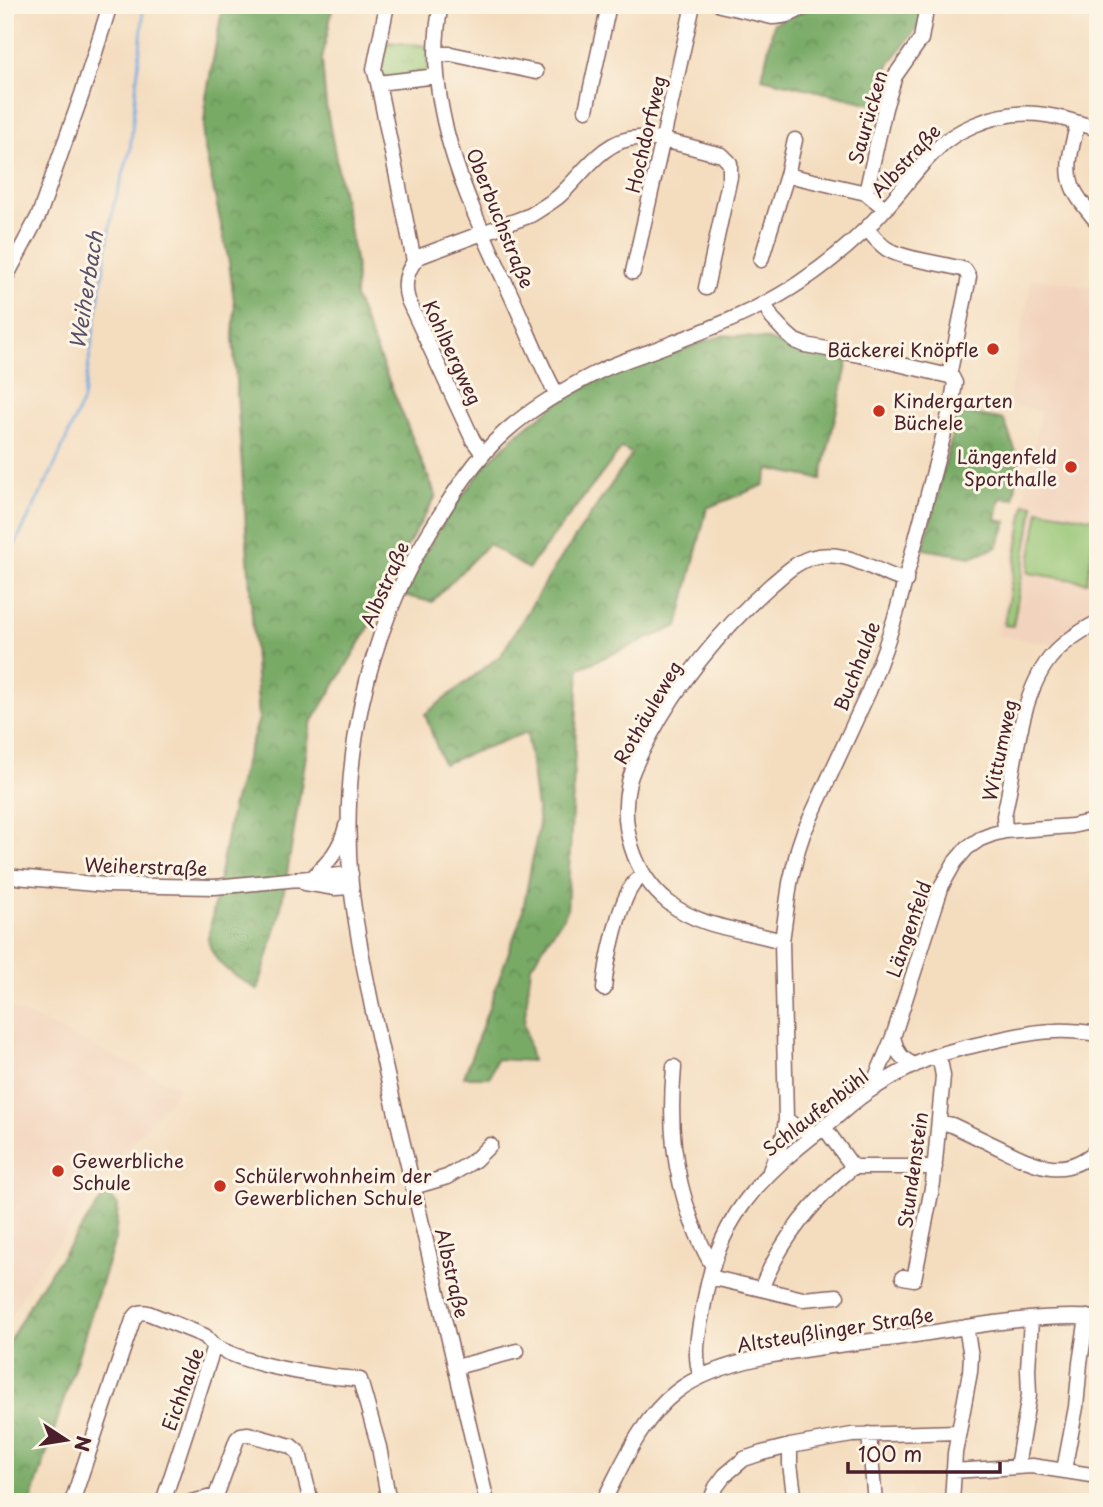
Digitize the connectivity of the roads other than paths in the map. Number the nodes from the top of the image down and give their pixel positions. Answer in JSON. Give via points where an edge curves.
{"nodes":[{"id":1,"x":110,"y":5,"type":"edge"},
{"id":2,"x":387,"y":5,"type":"edge"},
{"id":3,"x":441,"y":5,"type":"edge"},
{"id":4,"x":609,"y":5,"type":"edge"},
{"id":5,"x":693,"y":5,"type":"edge"},
{"id":6,"x":720,"y":5,"type":"edge"},
{"id":7,"x":806,"y":5,"type":"edge"},
{"id":8,"x":925,"y":16,"type":"dead end"},
{"id":9,"x":436,"y":54,"type":"junction"},
{"id":10,"x":536,"y":72,"type":"dead end"},
{"id":11,"x":437,"y":76,"type":"junction"},
{"id":12,"x":378,"y":83,"type":"junction"},
{"id":13,"x":586,"y":110,"type":"dead end"},
{"id":14,"x":1078,"y":123,"type":"junction"},
{"id":15,"x":1098,"y":129,"type":"edge"},
{"id":16,"x":795,"y":140,"type":"dead end"},
{"id":17,"x":663,"y":141,"type":"junction"},
{"id":18,"x":787,"y":175,"type":"junction"},
{"id":19,"x":866,"y":192,"type":"junction"},
{"id":20,"x":886,"y":209,"type":"junction"},
{"id":21,"x":1098,"y":223,"type":"edge"},
{"id":22,"x":867,"y":229,"type":"junction"},
{"id":23,"x":483,"y":233,"type":"junction"},
{"id":24,"x":761,"y":260,"type":"dead end"},
{"id":25,"x":414,"y":261,"type":"junction"},
{"id":26,"x":634,"y":272,"type":"dead end"},
{"id":27,"x":5,"y":279,"type":"edge"},
{"id":28,"x":706,"y":288,"type":"dead end"},
{"id":29,"x":765,"y":305,"type":"junction"},
{"id":30,"x":949,"y":376,"type":"junction"},
{"id":31,"x":557,"y":395,"type":"junction"},
{"id":32,"x":483,"y":454,"type":"junction"},
{"id":33,"x":906,"y":581,"type":"junction"},
{"id":34,"x":1098,"y":622,"type":"edge"},
{"id":35,"x":349,"y":818,"type":"junction"},
{"id":36,"x":1098,"y":820,"type":"edge"},
{"id":37,"x":1005,"y":831,"type":"junction"},
{"id":38,"x":644,"y":875,"type":"junction"},
{"id":39,"x":5,"y":876,"type":"edge"},
{"id":40,"x":313,"y":877,"type":"junction"},
{"id":41,"x":286,"y":880,"type":"junction"},
{"id":42,"x":351,"y":881,"type":"junction"},
{"id":43,"x":782,"y":941,"type":"junction"},
{"id":44,"x":604,"y":989,"type":"dead end"},
{"id":45,"x":1098,"y":1034,"type":"edge"},
{"id":46,"x":892,"y":1037,"type":"junction"},
{"id":47,"x":937,"y":1056,"type":"junction"},
{"id":48,"x":915,"y":1065,"type":"junction"},
{"id":49,"x":674,"y":1067,"type":"dead end"},
{"id":50,"x":871,"y":1089,"type":"junction"},
{"id":51,"x":786,"y":1119,"type":"junction"},
{"id":52,"x":939,"y":1122,"type":"junction"},
{"id":53,"x":820,"y":1130,"type":"junction"},
{"id":54,"x":490,"y":1145,"type":"dead end"},
{"id":55,"x":1098,"y":1149,"type":"edge"},
{"id":56,"x":853,"y":1167,"type":"junction"},
{"id":57,"x":935,"y":1167,"type":"junction"},
{"id":58,"x":770,"y":1171,"type":"junction"},
{"id":59,"x":413,"y":1187,"type":"junction"},
{"id":60,"x":695,"y":1229,"type":"junction"},
{"id":61,"x":726,"y":1229,"type":"junction"},
{"id":62,"x":711,"y":1271,"type":"junction"},
{"id":63,"x":903,"y":1277,"type":"dead end"},
{"id":64,"x":761,"y":1289,"type":"junction"},
{"id":65,"x":837,"y":1296,"type":"dead end"},
{"id":66,"x":1092,"y":1317,"type":"edge"},
{"id":67,"x":1031,"y":1320,"type":"junction"},
{"id":68,"x":966,"y":1327,"type":"junction"},
{"id":69,"x":214,"y":1346,"type":"junction"},
{"id":70,"x":517,"y":1351,"type":"dead end"},
{"id":71,"x":456,"y":1367,"type":"junction"},
{"id":72,"x":701,"y":1377,"type":"junction"},
{"id":73,"x":958,"y":1432,"type":"junction"},
{"id":74,"x":869,"y":1434,"type":"junction"},
{"id":75,"x":790,"y":1446,"type":"junction"},
{"id":76,"x":1017,"y":1467,"type":"junction"},
{"id":77,"x":1064,"y":1470,"type":"junction"},
{"id":78,"x":953,"y":1471,"type":"junction"},
{"id":79,"x":1098,"y":1476,"type":"edge"},
{"id":80,"x":72,"y":1502,"type":"edge"},
{"id":81,"x":163,"y":1502,"type":"edge"},
{"id":82,"x":191,"y":1502,"type":"edge"},
{"id":83,"x":312,"y":1502,"type":"edge"},
{"id":84,"x":389,"y":1502,"type":"edge"},
{"id":85,"x":487,"y":1502,"type":"edge"},
{"id":86,"x":603,"y":1502,"type":"edge"},
{"id":87,"x":710,"y":1502,"type":"edge"},
{"id":88,"x":795,"y":1502,"type":"edge"},
{"id":89,"x":875,"y":1502,"type":"edge"},
{"id":90,"x":952,"y":1502,"type":"edge"}],
"edges":[{"from":1,"to":27,"type":"street","via":[[38,215]]},
{"from":2,"to":12,"type":"street","name":"Kohlbergweg","via":[[374,69]]},
{"from":3,"to":9,"type":"street","name":"Oberbuchstraße"},
{"from":4,"to":13,"type":"street"},
{"from":5,"to":17,"type":"street","name":"Hochdorfweg"},
{"from":6,"to":7,"type":"street","via":[[781,17]]},
{"from":8,"to":19,"type":"street","name":"Saurücken","via":[[921,39],[895,76]]},
{"from":9,"to":10,"type":"street"},
{"from":9,"to":11,"type":"street","name":"Oberbuchstraße"},
{"from":11,"to":12,"type":"street"},
{"from":11,"to":23,"type":"street","name":"Oberbuchstraße","via":[[459,174]]},
{"from":12,"to":25,"type":"street","name":"Kohlbergweg"},
{"from":14,"to":15,"type":"street","name":"Albstraße"},
{"from":14,"to":20,"type":"street","name":"Albstraße","via":[[1029,112],[976,124],[941,144]]},
{"from":14,"to":21,"type":"street","via":[[1070,177],[1076,194]]},
{"from":16,"to":18,"type":"street"},
{"from":17,"to":23,"type":"street","via":[[635,138],[611,146],[547,206]]},
{"from":17,"to":26,"type":"street","name":"Hochdorfweg"},
{"from":17,"to":28,"type":"street","via":[[722,155],[730,163]]},
{"from":18,"to":19,"type":"street","name":"Saurücken"},
{"from":18,"to":24,"type":"street"},
{"from":19,"to":20,"type":"street","name":"Saurücken"},
{"from":20,"to":22,"type":"street","name":"Albstraße"},
{"from":22,"to":29,"type":"street","name":"Albstraße","via":[[833,259]]},
{"from":22,"to":30,"type":"street","via":[[883,247],[897,254],[965,270],[969,277]]},
{"from":23,"to":25,"type":"street"},
{"from":23,"to":31,"type":"street","name":"Oberbuchstraße"},
{"from":25,"to":32,"type":"street","name":"Kohlbergweg","via":[[406,278],[408,300],[472,440]]},
{"from":29,"to":30,"type":"street","via":[[787,334],[805,345]]},
{"from":29,"to":31,"type":"street","name":"Albstraße","via":[[601,370]]},
{"from":30,"to":33,"type":"street","name":"Buchhalde","via":[[955,383],[951,407]]},
{"from":31,"to":32,"type":"street","name":"Albstraße"},
{"from":32,"to":35,"type":"street","name":"Albstraße","via":[[446,505],[391,606],[356,731]]},
{"from":33,"to":38,"type":"street","name":"Rothäuleweg","via":[[855,559],[811,558],[786,572],[720,635],[673,699],[630,779],[629,839]]},
{"from":33,"to":43,"type":"street","name":"Buchhalde","via":[[869,691],[798,849]]},
{"from":34,"to":37,"type":"street","name":"Wittumweg","via":[[1051,657],[1031,690],[1004,816]]},
{"from":35,"to":40,"type":"street","via":[[337,851]]},
{"from":35,"to":42,"type":"street","name":"Albstraße"},
{"from":36,"to":37,"type":"street","name":"Längenfeld"},
{"from":37,"to":46,"type":"street","name":"Längenfeld","via":[[967,848],[942,885]]},
{"from":38,"to":43,"type":"street","name":"Rothäuleweg","via":[[667,902],[695,917]]},
{"from":38,"to":44,"type":"street","via":[[630,890],[614,931]]},
{"from":39,"to":41,"type":"street","name":"Weiherstraße","via":[[202,887]]},
{"from":40,"to":41,"type":"street","name":"Weiherstraße"},
{"from":40,"to":42,"type":"street","name":"Weiherstraße"},
{"from":41,"to":42,"type":"street","name":"Weiherstraße","via":[[335,888]]},
{"from":42,"to":59,"type":"street","name":"Albstraße","via":[[373,1014]]},
{"from":43,"to":51,"type":"street","name":"Buchhalde"},
{"from":45,"to":47,"type":"street","name":"Schlaufenbühl","via":[[1038,1032]]},
{"from":46,"to":48,"type":"street","via":[[905,1061]]},
{"from":46,"to":50,"type":"street","name":"Längenfeld"},
{"from":47,"to":48,"type":"street","name":"Schlaufenbühl"},
{"from":47,"to":52,"type":"street","name":"Stundenstein","via":[[943,1076]]},
{"from":48,"to":50,"type":"street","name":"Schlaufenbühl"},
{"from":49,"to":60,"type":"street","via":[[672,1140],[680,1187]]},
{"from":50,"to":53,"type":"street","name":"Schlaufenbühl"},
{"from":51,"to":53,"type":"street","via":[[797,1128]]},
{"from":51,"to":58,"type":"street","name":"Buchhalde"},
{"from":52,"to":55,"type":"street","via":[[1039,1166],[1075,1165]]},
{"from":52,"to":57,"type":"street","name":"Stundenstein"},
{"from":53,"to":56,"type":"street"},
{"from":53,"to":58,"type":"street","name":"Schlaufenbühl"},
{"from":54,"to":59,"type":"street","via":[[447,1177]]},
{"from":56,"to":57,"type":"street"},
{"from":56,"to":64,"type":"street","via":[[798,1222]]},
{"from":57,"to":63,"type":"street","name":"Stundenstein","via":[[914,1279]]},
{"from":58,"to":61,"type":"street","name":"Schlaufenbühl"},
{"from":59,"to":71,"type":"street","name":"Albstraße"},
{"from":60,"to":61,"type":"street"},
{"from":60,"to":62,"type":"street"},
{"from":61,"to":62,"type":"street","name":"Schlaufenbühl"},
{"from":62,"to":64,"type":"street"},
{"from":62,"to":72,"type":"street","name":"Schlaufenbühl","via":[[697,1353]]},
{"from":64,"to":65,"type":"street","via":[[803,1299]]},
{"from":66,"to":67,"type":"street","name":"Altsteußlinger Straße"},
{"from":66,"to":77,"type":"street","via":[[1080,1363]]},
{"from":67,"to":68,"type":"street","name":"Altsteußlinger Straße"},
{"from":67,"to":76,"type":"street","via":[[1029,1395]]},
{"from":68,"to":72,"type":"street","name":"Altsteußlinger Straße","via":[[780,1354]]},
{"from":68,"to":73,"type":"street","via":[[971,1356]]},
{"from":69,"to":80,"type":"street","via":[[205,1336],[148,1313],[137,1314]]},
{"from":69,"to":81,"type":"street","name":"Eichhalde"},
{"from":69,"to":84,"type":"street","name":"Eichhalde","via":[[252,1361],[360,1380]]},
{"from":70,"to":71,"type":"street"},
{"from":71,"to":85,"type":"street","name":"Albstraße"},
{"from":72,"to":86,"type":"street","name":"Altsteußlinger Straße","via":[[676,1391],[650,1417]]},
{"from":73,"to":74,"type":"street"},
{"from":73,"to":78,"type":"street"},
{"from":74,"to":75,"type":"street"},
{"from":74,"to":89,"type":"street"},
{"from":75,"to":87,"type":"street","via":[[744,1460],[725,1475]]},
{"from":75,"to":88,"type":"street"},
{"from":76,"to":77,"type":"street"},
{"from":76,"to":78,"type":"street"},
{"from":77,"to":79,"type":"street"},
{"from":78,"to":90,"type":"street"},
{"from":82,"to":83,"type":"street","via":[[216,1496],[237,1439],[247,1434],[299,1452]]}]}
